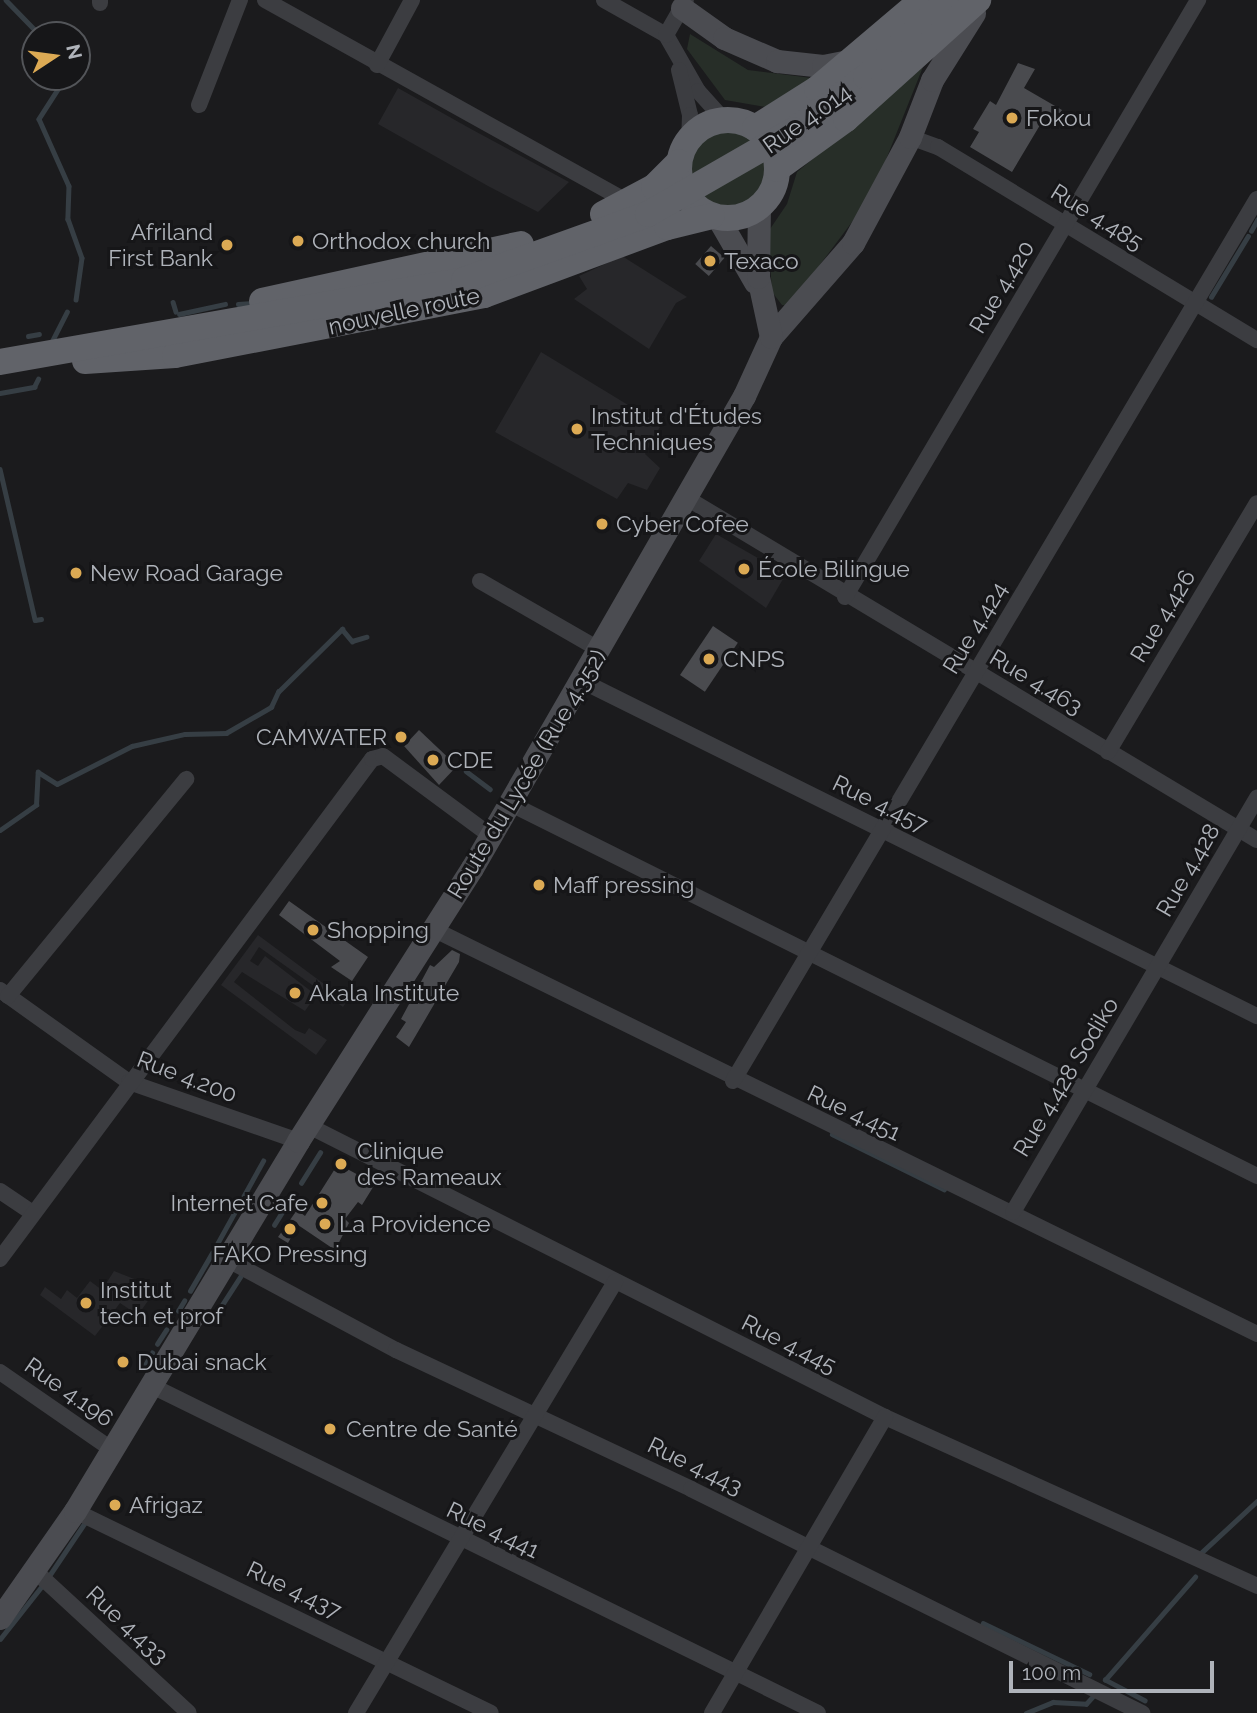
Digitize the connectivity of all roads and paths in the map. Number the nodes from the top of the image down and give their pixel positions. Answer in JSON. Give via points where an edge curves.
{"nodes":[{"id":1,"x":240,"y":0,"type":"edge"},
{"id":2,"x":265,"y":0,"type":"edge"},
{"id":3,"x":412,"y":0,"type":"edge"},
{"id":4,"x":604,"y":0,"type":"edge"},
{"id":5,"x":922,"y":0,"type":"edge"},
{"id":6,"x":949,"y":0,"type":"edge"},
{"id":7,"x":981,"y":0,"type":"edge"},
{"id":8,"x":1198,"y":0,"type":"edge"},
{"id":9,"x":684,"y":4,"type":"edge"},
{"id":10,"x":666,"y":35,"type":"junction"},
{"id":11,"x":676,"y":58,"type":"junction"},
{"id":12,"x":856,"y":59,"type":"junction"},
{"id":13,"x":377,"y":65,"type":"junction"},
{"id":14,"x":199,"y":105,"type":"dead end"},
{"id":15,"x":724,"y":120,"type":"junction"},
{"id":16,"x":755,"y":128,"type":"junction"},
{"id":17,"x":910,"y":137,"type":"junction"},
{"id":18,"x":684,"y":151,"type":"junction"},
{"id":19,"x":777,"y":169,"type":"junction"},
{"id":20,"x":1257,"y":199,"type":"edge"},
{"id":21,"x":759,"y":208,"type":"junction"},
{"id":22,"x":639,"y":209,"type":"junction"},
{"id":23,"x":715,"y":217,"type":"junction"},
{"id":24,"x":1066,"y":224,"type":"junction"},
{"id":25,"x":1193,"y":304,"type":"junction"},
{"id":26,"x":766,"y":305,"type":"junction"},
{"id":27,"x":771,"y":337,"type":"junction"},
{"id":28,"x":1257,"y":340,"type":"edge"},
{"id":29,"x":84,"y":355,"type":"junction"},
{"id":30,"x":0,"y":362,"type":"edge"},
{"id":31,"x":0,"y":379,"type":"edge"},
{"id":32,"x":685,"y":497,"type":"junction"},
{"id":33,"x":1257,"y":503,"type":"edge"},
{"id":34,"x":480,"y":581,"type":"dead end"},
{"id":35,"x":845,"y":597,"type":"junction"},
{"id":36,"x":600,"y":650,"type":"junction"},
{"id":37,"x":976,"y":672,"type":"junction"},
{"id":38,"x":582,"y":681,"type":"junction"},
{"id":39,"x":1108,"y":752,"type":"junction"},
{"id":40,"x":186,"y":779,"type":"dead end"},
{"id":41,"x":1257,"y":797,"type":"edge"},
{"id":42,"x":511,"y":804,"type":"junction"},
{"id":43,"x":1237,"y":829,"type":"junction"},
{"id":44,"x":881,"y":830,"type":"junction"},
{"id":45,"x":491,"y":836,"type":"junction"},
{"id":46,"x":1257,"y":840,"type":"edge"},
{"id":47,"x":433,"y":929,"type":"junction"},
{"id":48,"x":807,"y":956,"type":"junction"},
{"id":49,"x":1159,"y":966,"type":"junction"},
{"id":50,"x":4,"y":993,"type":"edge"},
{"id":51,"x":1257,"y":1016,"type":"edge"},
{"id":52,"x":733,"y":1081,"type":"junction"},
{"id":53,"x":129,"y":1082,"type":"junction"},
{"id":54,"x":1085,"y":1090,"type":"junction"},
{"id":55,"x":304,"y":1133,"type":"junction"},
{"id":56,"x":1257,"y":1176,"type":"edge"},
{"id":57,"x":0,"y":1191,"type":"edge"},
{"id":58,"x":1013,"y":1212,"type":"junction"},
{"id":59,"x":33,"y":1213,"type":"junction"},
{"id":60,"x":0,"y":1259,"type":"edge"},
{"id":61,"x":228,"y":1260,"type":"junction"},
{"id":62,"x":615,"y":1282,"type":"junction"},
{"id":63,"x":1257,"y":1334,"type":"edge"},
{"id":64,"x":0,"y":1372,"type":"edge"},
{"id":65,"x":150,"y":1385,"type":"junction"},
{"id":66,"x":537,"y":1416,"type":"junction"},
{"id":67,"x":885,"y":1417,"type":"junction"},
{"id":68,"x":111,"y":1449,"type":"junction"},
{"id":69,"x":75,"y":1511,"type":"junction"},
{"id":70,"x":461,"y":1539,"type":"junction"},
{"id":71,"x":809,"y":1549,"type":"junction"},
{"id":72,"x":35,"y":1571,"type":"junction"},
{"id":73,"x":1257,"y":1586,"type":"edge"},
{"id":74,"x":0,"y":1618,"type":"edge"},
{"id":75,"x":389,"y":1661,"type":"junction"},
{"id":76,"x":736,"y":1674,"type":"junction"},
{"id":77,"x":1124,"y":1709,"type":"edge"},
{"id":78,"x":189,"y":1713,"type":"edge"},
{"id":79,"x":356,"y":1713,"type":"edge"},
{"id":80,"x":491,"y":1713,"type":"edge"},
{"id":81,"x":712,"y":1713,"type":"edge"},
{"id":82,"x":818,"y":1713,"type":"edge"},
{"id":83,"x":1142,"y":1713,"type":"edge"}],
"edges":[{"from":1,"to":14,"type":"street"},
{"from":2,"to":13,"type":"street"},
{"from":3,"to":13,"type":"street"},
{"from":4,"to":10,"type":"street"},
{"from":5,"to":12,"type":"highway"},
{"from":6,"to":22,"type":"highway","name":"Rue 4.014","bridge":true,"via":[[866,77],[794,130]]},
{"from":7,"to":17,"type":"main road","name":"Route du Lycée (Rue 4.352)","via":[[932,80]]},
{"from":7,"to":19,"type":"highway","via":[[846,119]]},
{"from":8,"to":24,"type":"street","name":"Rue 4.420"},
{"from":9,"to":10,"type":"street"},
{"from":9,"to":12,"type":"main road","via":[[723,37],[777,61],[823,66]]},
{"from":10,"to":11,"type":"street"},
{"from":11,"to":15,"type":"street"},
{"from":11,"to":18,"type":"street","via":[[690,115]]},
{"from":12,"to":16,"type":"highway"},
{"from":13,"to":22,"type":"street"},
{"from":15,"to":16,"type":"highway"},
{"from":15,"to":18,"type":"highway"},
{"from":16,"to":19,"type":"highway","via":[[767,139]]},
{"from":17,"to":24,"type":"street","name":"Rue 4.485","via":[[937,147]]},
{"from":17,"to":27,"type":"main road","name":"Route du Lycée (Rue 4.352)","via":[[853,243]]},
{"from":18,"to":22,"type":"highway","name":"nouvelle route"},
{"from":18,"to":23,"type":"highway","via":[[686,195]]},
{"from":19,"to":21,"type":"highway","via":[[772,190]]},
{"from":20,"to":25,"type":"street","name":"Rue 4.424"},
{"from":21,"to":23,"type":"highway","via":[[747,215]]},
{"from":21,"to":26,"type":"main road","via":[[758,277]]},
{"from":22,"to":29,"type":"highway","name":"nouvelle route","via":[[504,250],[159,321]]},
{"from":22,"to":29,"type":"highway","name":"nouvelle route","via":[[464,279]]},
{"from":23,"to":26,"type":"main road"},
{"from":23,"to":29,"type":"highway","name":"nouvelle route","via":[[667,227],[484,295],[188,353]]},
{"from":24,"to":25,"type":"street","name":"Rue 4.485"},
{"from":24,"to":35,"type":"street","name":"Rue 4.420"},
{"from":25,"to":28,"type":"street","name":"Rue 4.485"},
{"from":25,"to":37,"type":"street","name":"Rue 4.424"},
{"from":26,"to":27,"type":"main road"},
{"from":27,"to":32,"type":"main road","name":"Route du Lycée (Rue 4.352)","via":[[744,396]]},
{"from":29,"to":30,"type":"highway","name":"nouvelle route"},
{"from":29,"to":31,"type":"highway","name":"nouvelle route"},
{"from":32,"to":35,"type":"street","name":"Rue 4.463"},
{"from":32,"to":36,"type":"main road","name":"Route du Lycée (Rue 4.352)"},
{"from":33,"to":39,"type":"street","name":"Rue 4.426"},
{"from":34,"to":36,"type":"street"},
{"from":35,"to":37,"type":"street","name":"Rue 4.463"},
{"from":36,"to":38,"type":"main road","name":"Route du Lycée (Rue 4.352)"},
{"from":37,"to":39,"type":"street","name":"Rue 4.463"},
{"from":37,"to":44,"type":"street","name":"Rue 4.424"},
{"from":38,"to":42,"type":"main road","name":"Route du Lycée (Rue 4.352)"},
{"from":38,"to":44,"type":"street","name":"Rue 4.457"},
{"from":39,"to":43,"type":"street","name":"Rue 4.463"},
{"from":40,"to":50,"type":"street"},
{"from":41,"to":43,"type":"street","name":"Rue 4.428"},
{"from":42,"to":45,"type":"main road","name":"Route du Lycée (Rue 4.352)"},
{"from":42,"to":48,"type":"street"},
{"from":43,"to":46,"type":"street","name":"Rue 4.463"},
{"from":43,"to":49,"type":"street","name":"Rue 4.428"},
{"from":44,"to":48,"type":"street","name":"Rue 4.424"},
{"from":44,"to":49,"type":"street","name":"Rue 4.457"},
{"from":45,"to":47,"type":"main road","name":"Route du Lycée (Rue 4.352)"},
{"from":45,"to":53,"type":"street","via":[[383,756],[376,757]]},
{"from":47,"to":52,"type":"street","name":"Rue 4.451"},
{"from":47,"to":55,"type":"main road","name":"Route du Lycée (Rue 4.352)"},
{"from":48,"to":52,"type":"street","name":"Rue 4.424"},
{"from":48,"to":54,"type":"street"},
{"from":49,"to":51,"type":"street","name":"Rue 4.457"},
{"from":49,"to":54,"type":"street","name":"Rue 4.428 Sodiko"},
{"from":50,"to":53,"type":"street","name":"Rue 4.200"},
{"from":52,"to":58,"type":"street","name":"Rue 4.451"},
{"from":53,"to":55,"type":"street","name":"Rue 4.200"},
{"from":53,"to":59,"type":"street"},
{"from":54,"to":56,"type":"street"},
{"from":54,"to":58,"type":"street","name":"Rue 4.428 Sodiko"},
{"from":55,"to":61,"type":"main road","name":"Route du Lycée (Rue 4.352)"},
{"from":55,"to":62,"type":"street","name":"Rue 4.445"},
{"from":57,"to":59,"type":"street"},
{"from":58,"to":63,"type":"street","name":"Rue 4.451"},
{"from":59,"to":60,"type":"street"},
{"from":61,"to":65,"type":"main road","name":"Route du Lycée (Rue 4.352)"},
{"from":61,"to":66,"type":"street","name":"Rue 4.443","via":[[396,1350]]},
{"from":62,"to":66,"type":"street"},
{"from":62,"to":67,"type":"street","name":"Rue 4.445"},
{"from":64,"to":68,"type":"street","name":"Rue 4.196"},
{"from":65,"to":68,"type":"main road","name":"Route du Lycée (Rue 4.352)"},
{"from":65,"to":70,"type":"street","name":"Rue 4.441"},
{"from":66,"to":70,"type":"street"},
{"from":66,"to":71,"type":"street","name":"Rue 4.443"},
{"from":67,"to":71,"type":"street"},
{"from":67,"to":73,"type":"street","name":"Rue 4.445"},
{"from":68,"to":69,"type":"main road","name":"Route du Lycée (Rue 4.352)"},
{"from":69,"to":72,"type":"main road","name":"Route du Lycée (Rue 4.352)"},
{"from":69,"to":75,"type":"street","name":"Rue 4.437"},
{"from":70,"to":75,"type":"street"},
{"from":70,"to":76,"type":"street","name":"Rue 4.441"},
{"from":71,"to":76,"type":"street"},
{"from":71,"to":77,"type":"street","name":"Rue 4.443"},
{"from":72,"to":74,"type":"main road","name":"Route du Lycée (Rue 4.352)"},
{"from":72,"to":78,"type":"street","name":"Rue 4.433"},
{"from":75,"to":79,"type":"street"},
{"from":75,"to":80,"type":"street","name":"Rue 4.437"},
{"from":76,"to":81,"type":"street"},
{"from":76,"to":82,"type":"street","name":"Rue 4.441"},
{"from":77,"to":83,"type":"street","name":"Rue 4.443"}]}
